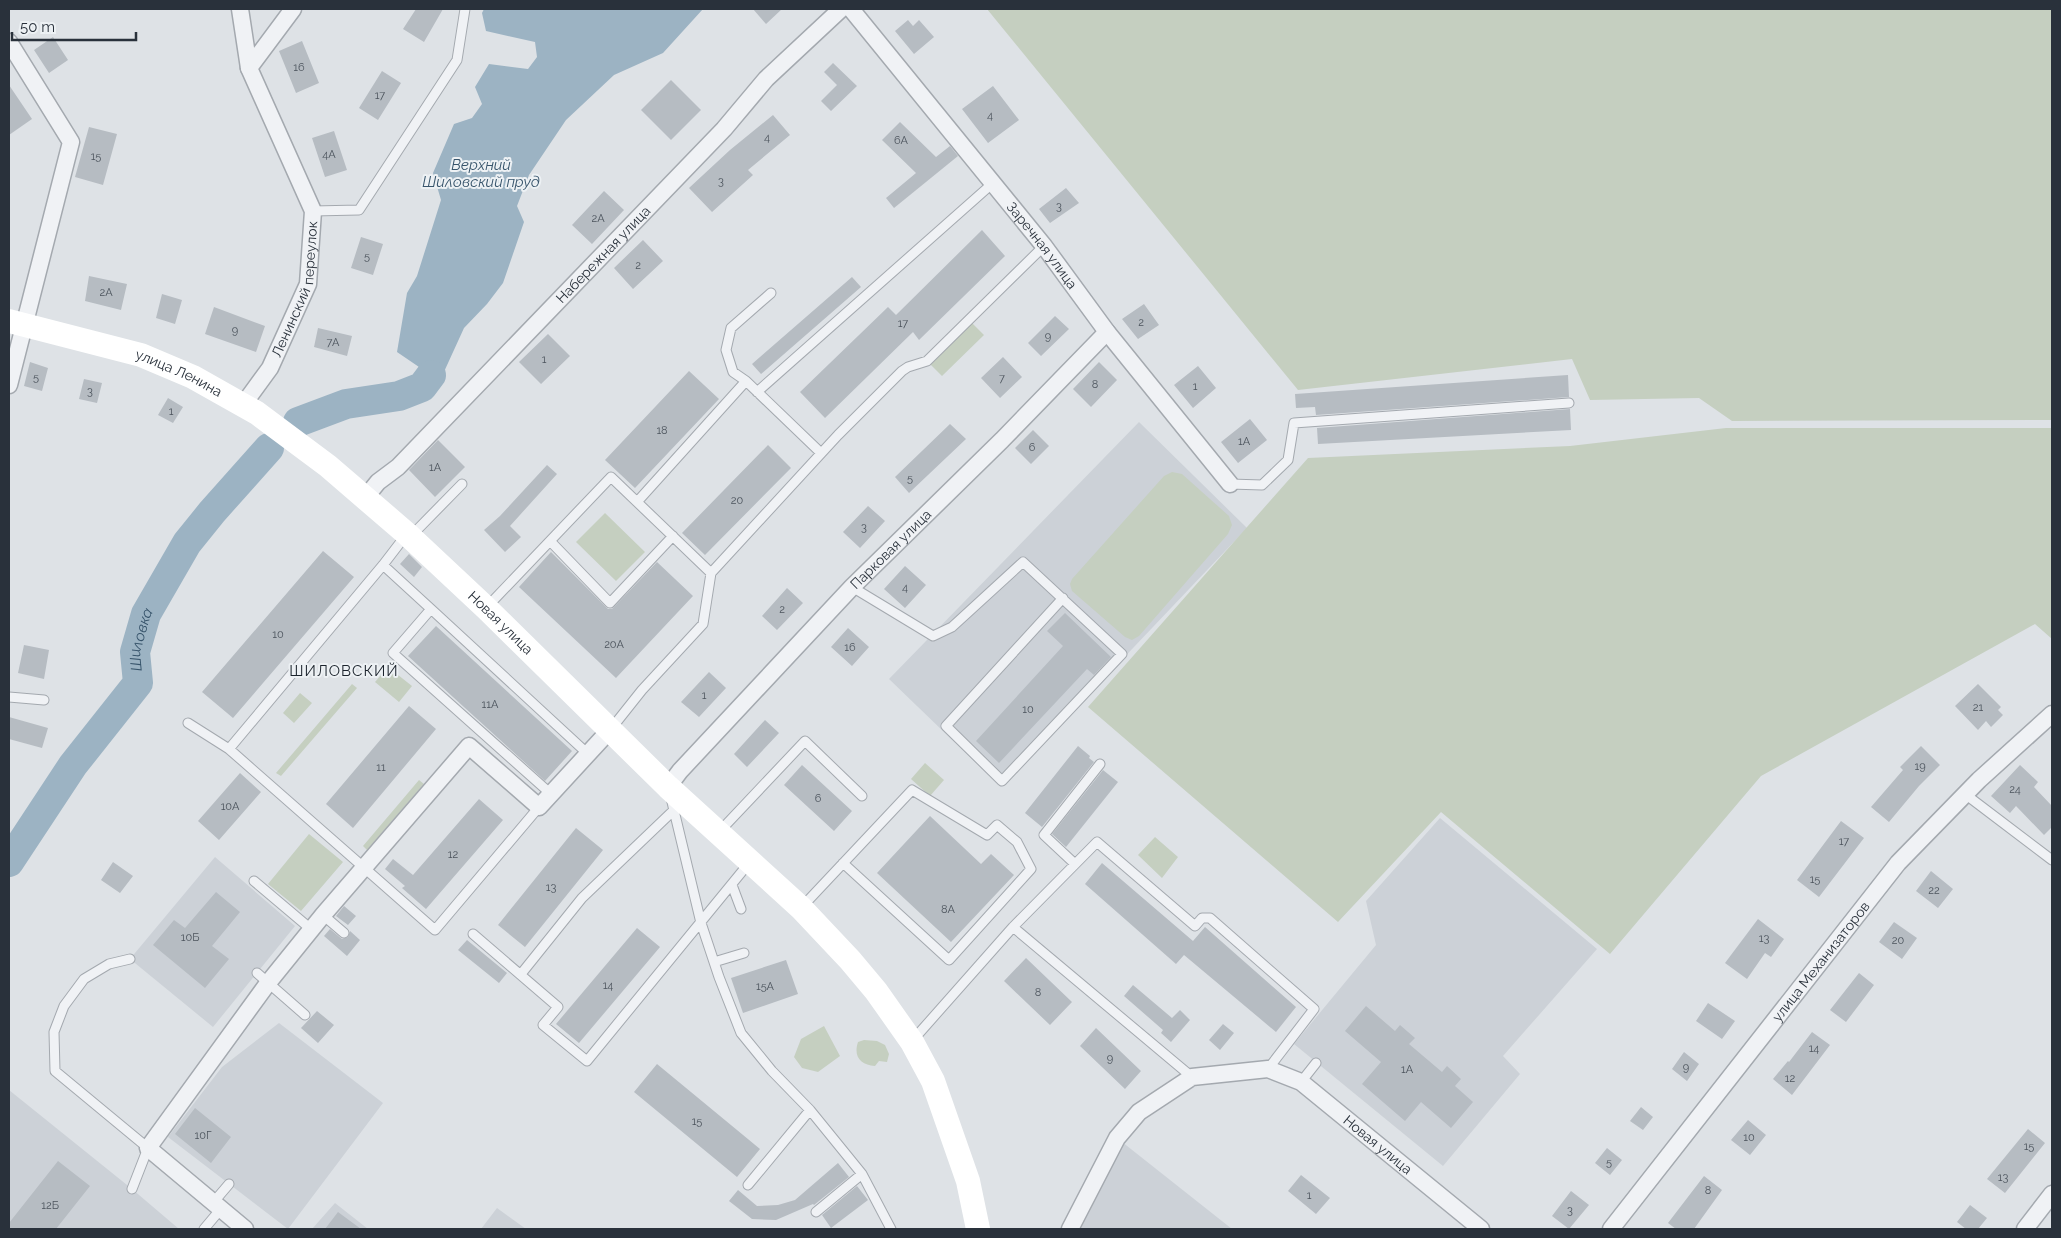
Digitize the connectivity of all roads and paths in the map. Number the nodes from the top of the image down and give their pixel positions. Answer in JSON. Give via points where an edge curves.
{"nodes":[{"id":1,"x":240,"y":9,"type":"edge"},
{"id":2,"x":293,"y":9,"type":"edge"},
{"id":3,"x":465,"y":9,"type":"edge"},
{"id":4,"x":841,"y":9,"type":"edge"},
{"id":5,"x":851,"y":9,"type":"edge"},
{"id":6,"x":9,"y":42,"type":"edge"},
{"id":7,"x":250,"y":68,"type":"junction"},
{"id":8,"x":993,"y":183,"type":"junction"},
{"id":9,"x":313,"y":211,"type":"junction"},
{"id":10,"x":1044,"y":246,"type":"junction"},
{"id":11,"x":771,"y":292,"type":"dead end"},
{"id":12,"x":17,"y":323,"type":"edge"},
{"id":13,"x":1107,"y":332,"type":"junction"},
{"id":14,"x":746,"y":381,"type":"junction"},
{"id":15,"x":9,"y":385,"type":"edge"},
{"id":16,"x":756,"y":392,"type":"junction"},
{"id":17,"x":1569,"y":403,"type":"dead end"},
{"id":18,"x":250,"y":409,"type":"junction"},
{"id":19,"x":821,"y":453,"type":"junction"},
{"id":20,"x":328,"y":466,"type":"joint"},
{"id":21,"x":462,"y":484,"type":"dead end"},
{"id":22,"x":1230,"y":484,"type":"joint"},
{"id":23,"x":365,"y":498,"type":"junction"},
{"id":24,"x":636,"y":502,"type":"junction"},
{"id":25,"x":408,"y":536,"type":"junction"},
{"id":26,"x":674,"y":536,"type":"junction"},
{"id":27,"x":552,"y":542,"type":"junction"},
{"id":28,"x":383,"y":565,"type":"junction"},
{"id":29,"x":711,"y":573,"type":"junction"},
{"id":30,"x":852,"y":587,"type":"junction"},
{"id":31,"x":1062,"y":598,"type":"junction"},
{"id":32,"x":486,"y":608,"type":"junction"},
{"id":33,"x":432,"y":609,"type":"junction"},
{"id":34,"x":9,"y":697,"type":"edge"},
{"id":35,"x":44,"y":700,"type":"dead end"},
{"id":36,"x":2052,"y":714,"type":"edge"},
{"id":37,"x":188,"y":723,"type":"dead end"},
{"id":38,"x":609,"y":731,"type":"junction"},
{"id":39,"x":229,"y":749,"type":"junction"},
{"id":40,"x":588,"y":754,"type":"junction"},
{"id":41,"x":1100,"y":764,"type":"dead end"},
{"id":42,"x":674,"y":779,"type":"junction"},
{"id":43,"x":551,"y":794,"type":"junction"},
{"id":44,"x":1965,"y":794,"type":"junction"},
{"id":45,"x":862,"y":796,"type":"dead end"},
{"id":46,"x":540,"y":807,"type":"junction"},
{"id":47,"x":674,"y":810,"type":"junction"},
{"id":48,"x":718,"y":834,"type":"junction"},
{"id":49,"x":2052,"y":860,"type":"edge"},
{"id":50,"x":750,"y":862,"type":"junction"},
{"id":51,"x":843,"y":863,"type":"junction"},
{"id":52,"x":1075,"y":864,"type":"junction"},
{"id":53,"x":363,"y":868,"type":"junction"},
{"id":54,"x":254,"y":881,"type":"dead end"},
{"id":55,"x":732,"y":885,"type":"junction"},
{"id":56,"x":801,"y":908,"type":"junction"},
{"id":57,"x":741,"y":909,"type":"dead end"},
{"id":58,"x":323,"y":915,"type":"junction"},
{"id":59,"x":701,"y":923,"type":"junction"},
{"id":60,"x":1013,"y":927,"type":"junction"},
{"id":61,"x":312,"y":930,"type":"junction"},
{"id":62,"x":344,"y":933,"type":"dead end"},
{"id":63,"x":473,"y":934,"type":"dead end"},
{"id":64,"x":744,"y":953,"type":"dead end"},
{"id":65,"x":130,"y":959,"type":"dead end"},
{"id":66,"x":714,"y":962,"type":"junction"},
{"id":67,"x":521,"y":974,"type":"junction"},
{"id":68,"x":262,"y":978,"type":"junction"},
{"id":69,"x":305,"y":1015,"type":"dead end"},
{"id":70,"x":912,"y":1042,"type":"junction"},
{"id":71,"x":1316,"y":1063,"type":"dead end"},
{"id":72,"x":1268,"y":1069,"type":"junction"},
{"id":73,"x":1192,"y":1077,"type":"junction"},
{"id":74,"x":1301,"y":1082,"type":"junction"},
{"id":75,"x":810,"y":1110,"type":"junction"},
{"id":76,"x":148,"y":1148,"type":"junction"},
{"id":77,"x":862,"y":1174,"type":"junction"},
{"id":78,"x":229,"y":1184,"type":"dead end"},
{"id":79,"x":748,"y":1185,"type":"dead end"},
{"id":80,"x":132,"y":1189,"type":"dead end"},
{"id":81,"x":2052,"y":1194,"type":"edge"},
{"id":82,"x":216,"y":1207,"type":"junction"},
{"id":83,"x":816,"y":1212,"type":"dead end"},
{"id":84,"x":204,"y":1229,"type":"edge"},
{"id":85,"x":245,"y":1229,"type":"edge"},
{"id":86,"x":891,"y":1229,"type":"edge"},
{"id":87,"x":978,"y":1229,"type":"edge"},
{"id":88,"x":1070,"y":1229,"type":"edge"},
{"id":89,"x":1481,"y":1229,"type":"edge"},
{"id":90,"x":1611,"y":1229,"type":"edge"},
{"id":91,"x":2025,"y":1229,"type":"edge"}],
"edges":[{"from":1,"to":7,"type":"street","name":"Ленинский переулок"},
{"from":2,"to":7,"type":"street"},
{"from":3,"to":9,"type":"lane","via":[[457,60],[359,210]]},
{"from":4,"to":23,"type":"street","name":"Набережная улица","via":[[766,79],[724,130]]},
{"from":5,"to":8,"type":"street","name":"Заречная улица"},
{"from":6,"to":12,"type":"street","via":[[70,142]]},
{"from":7,"to":9,"type":"street","name":"Ленинский переулок"},
{"from":8,"to":10,"type":"street","name":"Заречная улица"},
{"from":8,"to":16,"type":"lane"},
{"from":9,"to":18,"type":"street","name":"Ленинский переулок","via":[[308,284]]},
{"from":10,"to":13,"type":"street","name":"Заречная улица"},
{"from":10,"to":19,"type":"lane","via":[[927,361],[902,372]]},
{"from":11,"to":14,"type":"lane","via":[[731,328],[726,350],[733,372]]},
{"from":12,"to":15,"type":"street"},
{"from":12,"to":18,"type":"street","name":"улица Ленина","via":[[141,356],[193,377]]},
{"from":13,"to":22,"type":"street","name":"Заречная улица"},
{"from":13,"to":30,"type":"street","name":"Парковая улица"},
{"from":14,"to":16,"type":"lane"},
{"from":14,"to":24,"type":"lane"},
{"from":16,"to":19,"type":"lane"},
{"from":17,"to":22,"type":"lane","via":[[1294,423],[1288,460],[1262,485]]},
{"from":18,"to":20,"type":"street","name":"улица Ленина"},
{"from":19,"to":29,"type":"lane"},
{"from":20,"to":23,"type":"street","name":"Новая улица"},
{"from":21,"to":25,"type":"lane"},
{"from":23,"to":25,"type":"street","name":"Новая улица"},
{"from":24,"to":26,"type":"lane"},
{"from":24,"to":27,"type":"lane","via":[[611,477]]},
{"from":25,"to":28,"type":"lane"},
{"from":25,"to":32,"type":"street","name":"Новая улица"},
{"from":26,"to":27,"type":"lane","via":[[610,603]]},
{"from":26,"to":29,"type":"lane"},
{"from":27,"to":32,"type":"lane"},
{"from":28,"to":33,"type":"lane"},
{"from":28,"to":39,"type":"lane"},
{"from":29,"to":38,"type":"lane","via":[[703,624]]},
{"from":30,"to":31,"type":"lane","via":[[933,636],[952,627],[1023,562]]},
{"from":30,"to":42,"type":"street","name":"Парковая улица"},
{"from":31,"to":31,"type":"lane","via":[[1122,654],[1002,781],[946,726]]},
{"from":32,"to":38,"type":"street","name":"Новая улица"},
{"from":33,"to":40,"type":"lane"},
{"from":33,"to":43,"type":"lane","via":[[392,653]]},
{"from":34,"to":35,"type":"lane"},
{"from":36,"to":44,"type":"street","name":"улица Механизаторов"},
{"from":37,"to":39,"type":"lane"},
{"from":38,"to":40,"type":"street"},
{"from":38,"to":42,"type":"street","name":"Новая улица"},
{"from":39,"to":53,"type":"lane"},
{"from":40,"to":43,"type":"street"},
{"from":41,"to":52,"type":"lane","via":[[1044,835]]},
{"from":42,"to":47,"type":"lane"},
{"from":42,"to":48,"type":"street","name":"Новая улица"},
{"from":43,"to":46,"type":"street"},
{"from":44,"to":49,"type":"lane"},
{"from":44,"to":90,"type":"street","name":"улица Механизаторов","via":[[1898,863]]},
{"from":45,"to":48,"type":"lane","via":[[805,741]]},
{"from":46,"to":53,"type":"street","via":[[469,746]]},
{"from":46,"to":53,"type":"lane","via":[[435,930]]},
{"from":47,"to":59,"type":"lane"},
{"from":47,"to":67,"type":"lane","via":[[582,898]]},
{"from":48,"to":50,"type":"street","name":"Новая улица"},
{"from":50,"to":55,"type":"lane"},
{"from":50,"to":56,"type":"street","name":"Новая улица"},
{"from":51,"to":51,"type":"lane","via":[[912,790],[987,835],[997,825],[1017,842],[1031,869],[949,960]]},
{"from":51,"to":56,"type":"lane"},
{"from":52,"to":60,"type":"lane"},
{"from":52,"to":72,"type":"lane","via":[[1097,842],[1195,926],[1202,918],[1210,918],[1314,1009]]},
{"from":53,"to":58,"type":"street"},
{"from":54,"to":61,"type":"lane"},
{"from":55,"to":57,"type":"lane"},
{"from":55,"to":59,"type":"lane"},
{"from":56,"to":70,"type":"street","name":"Новая улица","via":[[876,991]]},
{"from":58,"to":61,"type":"street"},
{"from":58,"to":62,"type":"lane"},
{"from":59,"to":66,"type":"lane"},
{"from":59,"to":67,"type":"lane","via":[[587,1061],[543,1025],[558,1007]]},
{"from":60,"to":70,"type":"lane"},
{"from":60,"to":73,"type":"lane"},
{"from":61,"to":68,"type":"street"},
{"from":63,"to":67,"type":"lane"},
{"from":64,"to":66,"type":"lane"},
{"from":65,"to":76,"type":"lane","via":[[110,964],[84,979],[64,1006],[54,1032],[55,1071]]},
{"from":66,"to":75,"type":"lane","via":[[740,1033]]},
{"from":68,"to":69,"type":"lane"},
{"from":68,"to":76,"type":"street"},
{"from":70,"to":87,"type":"street","name":"Новая улица","via":[[933,1081],[968,1181]]},
{"from":71,"to":74,"type":"lane"},
{"from":72,"to":73,"type":"street"},
{"from":72,"to":74,"type":"street","name":"Новая улица"},
{"from":73,"to":88,"type":"street","via":[[1139,1112],[1117,1138]]},
{"from":74,"to":89,"type":"street","name":"Новая улица"},
{"from":75,"to":77,"type":"lane"},
{"from":75,"to":79,"type":"lane"},
{"from":76,"to":80,"type":"lane"},
{"from":76,"to":82,"type":"street"},
{"from":77,"to":83,"type":"lane"},
{"from":77,"to":86,"type":"lane"},
{"from":78,"to":82,"type":"lane"},
{"from":81,"to":91,"type":"street"},
{"from":82,"to":84,"type":"lane"},
{"from":82,"to":85,"type":"street"}]}
